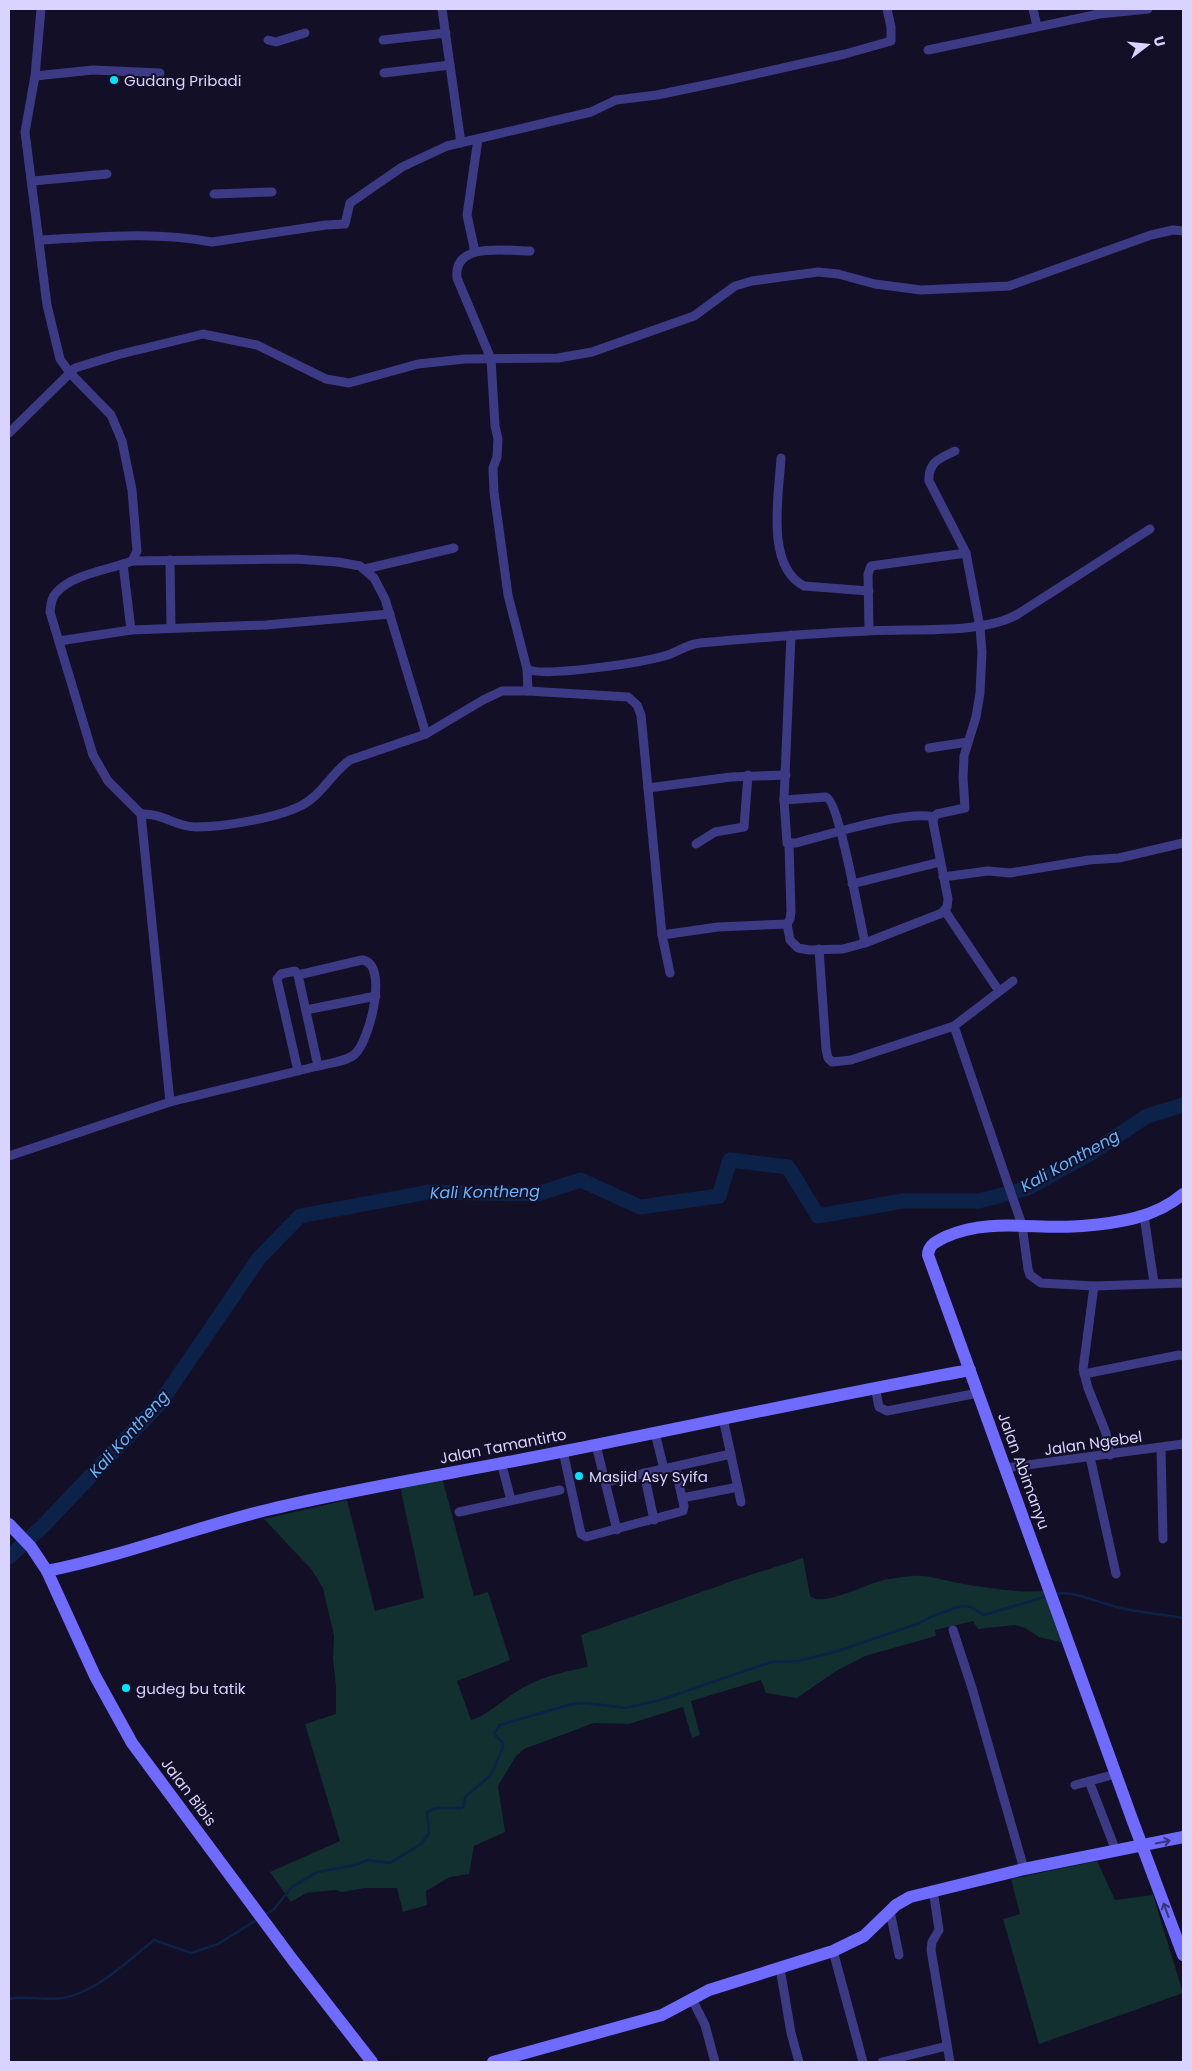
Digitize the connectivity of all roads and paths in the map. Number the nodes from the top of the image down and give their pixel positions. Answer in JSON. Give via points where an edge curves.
{"nodes":[{"id":1,"x":41,"y":9,"type":"edge"},
{"id":2,"x":442,"y":9,"type":"edge"},
{"id":3,"x":887,"y":9,"type":"edge"},
{"id":4,"x":1034,"y":9,"type":"edge"},
{"id":5,"x":1148,"y":9,"type":"edge"},
{"id":6,"x":1037,"y":26,"type":"junction"},
{"id":7,"x":305,"y":33,"type":"dead end"},
{"id":8,"x":446,"y":33,"type":"junction"},
{"id":9,"x":268,"y":40,"type":"dead end"},
{"id":10,"x":383,"y":40,"type":"dead end"},
{"id":11,"x":928,"y":50,"type":"dead end"},
{"id":12,"x":450,"y":65,"type":"junction"},
{"id":13,"x":160,"y":73,"type":"dead end"},
{"id":14,"x":384,"y":73,"type":"dead end"},
{"id":15,"x":36,"y":76,"type":"junction"},
{"id":16,"x":478,"y":139,"type":"junction"},
{"id":17,"x":461,"y":143,"type":"junction"},
{"id":18,"x":107,"y":174,"type":"dead end"},
{"id":19,"x":32,"y":181,"type":"junction"},
{"id":20,"x":272,"y":192,"type":"dead end"},
{"id":21,"x":214,"y":194,"type":"dead end"},
{"id":22,"x":1183,"y":231,"type":"edge"},
{"id":23,"x":40,"y":240,"type":"junction"},
{"id":24,"x":530,"y":251,"type":"dead end"},
{"id":25,"x":475,"y":252,"type":"junction"},
{"id":26,"x":491,"y":358,"type":"junction"},
{"id":27,"x":70,"y":373,"type":"junction"},
{"id":28,"x":9,"y":433,"type":"edge"},
{"id":29,"x":955,"y":450,"type":"dead end"},
{"id":30,"x":781,"y":458,"type":"dead end"},
{"id":31,"x":1150,"y":529,"type":"dead end"},
{"id":32,"x":454,"y":548,"type":"dead end"},
{"id":33,"x":966,"y":553,"type":"junction"},
{"id":34,"x":170,"y":560,"type":"junction"},
{"id":35,"x":128,"y":562,"type":"junction"},
{"id":36,"x":365,"y":569,"type":"junction"},
{"id":37,"x":869,"y":591,"type":"junction"},
{"id":38,"x":390,"y":614,"type":"junction"},
{"id":39,"x":980,"y":627,"type":"junction"},
{"id":40,"x":171,"y":628,"type":"junction"},
{"id":41,"x":131,"y":630,"type":"junction"},
{"id":42,"x":869,"y":630,"type":"junction"},
{"id":43,"x":791,"y":635,"type":"junction"},
{"id":44,"x":59,"y":641,"type":"junction"},
{"id":45,"x":527,"y":669,"type":"junction"},
{"id":46,"x":528,"y":690,"type":"junction"},
{"id":47,"x":426,"y":734,"type":"junction"},
{"id":48,"x":968,"y":742,"type":"junction"},
{"id":49,"x":929,"y":748,"type":"dead end"},
{"id":50,"x":748,"y":775,"type":"junction"},
{"id":51,"x":786,"y":775,"type":"junction"},
{"id":52,"x":648,"y":788,"type":"junction"},
{"id":53,"x":784,"y":800,"type":"junction"},
{"id":54,"x":141,"y":814,"type":"junction"},
{"id":55,"x":934,"y":817,"type":"junction"},
{"id":56,"x":842,"y":831,"type":"junction"},
{"id":57,"x":1183,"y":843,"type":"edge"},
{"id":58,"x":696,"y":844,"type":"dead end"},
{"id":59,"x":788,"y":844,"type":"junction"},
{"id":60,"x":940,"y":862,"type":"junction"},
{"id":61,"x":943,"y":877,"type":"junction"},
{"id":62,"x":852,"y":884,"type":"junction"},
{"id":63,"x":945,"y":911,"type":"junction"},
{"id":64,"x":787,"y":924,"type":"junction"},
{"id":65,"x":662,"y":935,"type":"junction"},
{"id":66,"x":864,"y":943,"type":"junction"},
{"id":67,"x":819,"y":949,"type":"junction"},
{"id":68,"x":670,"y":973,"type":"dead end"},
{"id":69,"x":298,"y":975,"type":"junction"},
{"id":70,"x":1013,"y":980,"type":"dead end"},
{"id":71,"x":999,"y":991,"type":"junction"},
{"id":72,"x":376,"y":996,"type":"junction"},
{"id":73,"x":306,"y":1010,"type":"junction"},
{"id":74,"x":954,"y":1026,"type":"junction"},
{"id":75,"x":318,"y":1066,"type":"junction"},
{"id":76,"x":298,"y":1071,"type":"junction"},
{"id":77,"x":170,"y":1102,"type":"junction"},
{"id":78,"x":9,"y":1156,"type":"edge"},
{"id":79,"x":1183,"y":1194,"type":"edge"},
{"id":80,"x":1144,"y":1216,"type":"junction"},
{"id":81,"x":1022,"y":1225,"type":"junction"},
{"id":82,"x":1154,"y":1283,"type":"junction"},
{"id":83,"x":1183,"y":1283,"type":"edge"},
{"id":84,"x":1094,"y":1286,"type":"junction"},
{"id":85,"x":1183,"y":1356,"type":"edge"},
{"id":86,"x":970,"y":1370,"type":"junction"},
{"id":87,"x":1084,"y":1374,"type":"junction"},
{"id":88,"x":875,"y":1387,"type":"junction"},
{"id":89,"x":978,"y":1393,"type":"junction"},
{"id":90,"x":723,"y":1418,"type":"junction"},
{"id":91,"x":655,"y":1433,"type":"junction"},
{"id":92,"x":1183,"y":1444,"type":"edge"},
{"id":93,"x":596,"y":1445,"type":"junction"},
{"id":94,"x":1161,"y":1448,"type":"junction"},
{"id":95,"x":563,"y":1452,"type":"junction"},
{"id":96,"x":731,"y":1454,"type":"junction"},
{"id":97,"x":1110,"y":1455,"type":"junction"},
{"id":98,"x":1090,"y":1457,"type":"junction"},
{"id":99,"x":501,"y":1462,"type":"junction"},
{"id":100,"x":674,"y":1467,"type":"junction"},
{"id":101,"x":1006,"y":1468,"type":"junction"},
{"id":102,"x":664,"y":1469,"type":"junction"},
{"id":103,"x":644,"y":1474,"type":"junction"},
{"id":104,"x":605,"y":1482,"type":"junction"},
{"id":105,"x":738,"y":1487,"type":"junction"},
{"id":106,"x":560,"y":1490,"type":"dead end"},
{"id":107,"x":682,"y":1498,"type":"junction"},
{"id":108,"x":511,"y":1500,"type":"junction"},
{"id":109,"x":741,"y":1502,"type":"dead end"},
{"id":110,"x":459,"y":1512,"type":"dead end"},
{"id":111,"x":654,"y":1520,"type":"junction"},
{"id":112,"x":9,"y":1524,"type":"edge"},
{"id":113,"x":617,"y":1530,"type":"junction"},
{"id":114,"x":1163,"y":1539,"type":"dead end"},
{"id":115,"x":47,"y":1571,"type":"junction"},
{"id":116,"x":1116,"y":1574,"type":"dead end"},
{"id":117,"x":954,"y":1630,"type":"dead end"},
{"id":118,"x":1116,"y":1774,"type":"junction"},
{"id":119,"x":1089,"y":1781,"type":"junction"},
{"id":120,"x":1075,"y":1785,"type":"dead end"},
{"id":121,"x":1183,"y":1837,"type":"edge"},
{"id":122,"x":1142,"y":1846,"type":"junction"},
{"id":123,"x":1116,"y":1851,"type":"junction"},
{"id":124,"x":1024,"y":1869,"type":"junction"},
{"id":125,"x":933,"y":1890,"type":"junction"},
{"id":126,"x":890,"y":1911,"type":"junction"},
{"id":127,"x":834,"y":1951,"type":"junction"},
{"id":128,"x":900,"y":1955,"type":"dead end"},
{"id":129,"x":1183,"y":1955,"type":"edge"},
{"id":130,"x":780,"y":1968,"type":"junction"},
{"id":131,"x":692,"y":1999,"type":"junction"},
{"id":132,"x":947,"y":2046,"type":"junction"},
{"id":133,"x":368,"y":2062,"type":"edge"},
{"id":134,"x":492,"y":2062,"type":"edge"},
{"id":135,"x":715,"y":2062,"type":"edge"},
{"id":136,"x":799,"y":2062,"type":"edge"},
{"id":137,"x":863,"y":2062,"type":"edge"},
{"id":138,"x":882,"y":2062,"type":"edge"},
{"id":139,"x":950,"y":2062,"type":"edge"}],
"edges":[{"from":1,"to":15,"type":"street"},
{"from":2,"to":8,"type":"street"},
{"from":3,"to":16,"type":"street","via":[[890,40],[845,54],[729,80],[616,100],[591,112]]},
{"from":4,"to":6,"type":"street"},
{"from":5,"to":6,"type":"street","via":[[1098,14]]},
{"from":6,"to":11,"type":"street"},
{"from":7,"to":9,"type":"street","via":[[276,42]]},
{"from":8,"to":10,"type":"street"},
{"from":8,"to":12,"type":"street"},
{"from":12,"to":14,"type":"street"},
{"from":12,"to":17,"type":"street"},
{"from":13,"to":15,"type":"street","via":[[93,70]]},
{"from":15,"to":19,"type":"street","via":[[25,132]]},
{"from":16,"to":17,"type":"street"},
{"from":16,"to":25,"type":"street","via":[[467,216]]},
{"from":17,"to":23,"type":"street","via":[[402,166],[350,203],[345,224],[212,242],[136,235]]},
{"from":18,"to":19,"type":"street"},
{"from":19,"to":23,"type":"street"},
{"from":20,"to":21,"type":"street"},
{"from":22,"to":26,"type":"street","via":[[1151,235],[1009,286],[921,290],[818,272],[752,281],[735,286],[694,316],[592,352],[558,358]]},
{"from":23,"to":27,"type":"street","via":[[53,333],[60,359]]},
{"from":24,"to":25,"type":"street"},
{"from":25,"to":26,"type":"street","via":[[462,258],[457,278]]},
{"from":26,"to":27,"type":"street","via":[[418,364],[349,383],[326,379],[256,345],[204,334],[116,355],[75,368]]},
{"from":26,"to":45,"type":"street","via":[[498,439],[493,468],[494,492],[508,594]]},
{"from":27,"to":28,"type":"street"},
{"from":27,"to":35,"type":"street","via":[[111,415],[122,441],[132,490],[137,551]]},
{"from":29,"to":33,"type":"street","via":[[932,464],[928,473],[929,481]]},
{"from":30,"to":37,"type":"street","via":[[778,539],[786,570],[804,586]]},
{"from":31,"to":39,"type":"street","via":[[1010,619]]},
{"from":32,"to":36,"type":"street"},
{"from":33,"to":37,"type":"street","via":[[873,565],[868,570]]},
{"from":33,"to":39,"type":"street"},
{"from":34,"to":35,"type":"street"},
{"from":34,"to":36,"type":"street","via":[[324,560]]},
{"from":34,"to":40,"type":"street"},
{"from":35,"to":41,"type":"street"},
{"from":35,"to":44,"type":"street","via":[[85,576],[54,594],[50,612]]},
{"from":36,"to":38,"type":"street","via":[[378,584]]},
{"from":37,"to":42,"type":"street"},
{"from":38,"to":40,"type":"street","via":[[266,626]]},
{"from":38,"to":47,"type":"street"},
{"from":39,"to":42,"type":"street"},
{"from":39,"to":48,"type":"street","via":[[979,706]]},
{"from":40,"to":41,"type":"street"},
{"from":41,"to":44,"type":"street"},
{"from":42,"to":43,"type":"street"},
{"from":43,"to":45,"type":"street","via":[[690,644],[664,656],[597,667],[552,672]]},
{"from":43,"to":51,"type":"street"},
{"from":44,"to":54,"type":"street","via":[[92,755],[108,781]]},
{"from":45,"to":46,"type":"street"},
{"from":46,"to":47,"type":"street","via":[[506,690],[493,695]]},
{"from":46,"to":52,"type":"street","via":[[616,695],[632,699],[641,715]]},
{"from":47,"to":54,"type":"street","via":[[350,760],[311,800],[275,816],[196,827],[159,814]]},
{"from":48,"to":49,"type":"street"},
{"from":48,"to":55,"type":"street","via":[[963,766],[965,808]]},
{"from":50,"to":51,"type":"street"},
{"from":50,"to":52,"type":"street"},
{"from":50,"to":58,"type":"street","via":[[744,826],[715,832]]},
{"from":51,"to":53,"type":"street"},
{"from":52,"to":65,"type":"street"},
{"from":53,"to":56,"type":"street","via":[[829,798]]},
{"from":53,"to":59,"type":"street"},
{"from":54,"to":77,"type":"street"},
{"from":55,"to":56,"type":"street","via":[[920,815]]},
{"from":55,"to":60,"type":"street"},
{"from":56,"to":59,"type":"street"},
{"from":56,"to":62,"type":"street"},
{"from":57,"to":61,"type":"street","via":[[1120,858],[1010,873],[988,871]]},
{"from":59,"to":64,"type":"street","via":[[791,912]]},
{"from":60,"to":61,"type":"street"},
{"from":60,"to":62,"type":"street"},
{"from":61,"to":63,"type":"street","via":[[948,899]]},
{"from":62,"to":66,"type":"street"},
{"from":63,"to":66,"type":"street"},
{"from":63,"to":71,"type":"street"},
{"from":64,"to":65,"type":"street","via":[[718,927]]},
{"from":64,"to":67,"type":"street","via":[[794,946]]},
{"from":65,"to":68,"type":"street"},
{"from":66,"to":67,"type":"street","via":[[843,949]]},
{"from":67,"to":74,"type":"street","via":[[826,1049],[832,1062],[852,1060]]},
{"from":69,"to":72,"type":"street","via":[[366,960],[374,968]]},
{"from":69,"to":73,"type":"street"},
{"from":69,"to":76,"type":"street","via":[[293,971],[278,978]]},
{"from":70,"to":71,"type":"street"},
{"from":71,"to":74,"type":"street"},
{"from":72,"to":73,"type":"street"},
{"from":72,"to":75,"type":"street","via":[[358,1052],[350,1058]]},
{"from":73,"to":75,"type":"street"},
{"from":74,"to":81,"type":"street"},
{"from":75,"to":76,"type":"street"},
{"from":76,"to":77,"type":"street"},
{"from":77,"to":78,"type":"street"},
{"from":79,"to":80,"type":"street","name":"Jalan Abimanyu","via":[[1164,1208]]},
{"from":80,"to":81,"type":"street","name":"Jalan Abimanyu","via":[[1083,1226]]},
{"from":80,"to":82,"type":"street"},
{"from":81,"to":84,"type":"street","via":[[1028,1269],[1037,1281]]},
{"from":81,"to":86,"type":"street","name":"Jalan Abimanyu","via":[[999,1224],[958,1232],[935,1242],[928,1251]]},
{"from":82,"to":83,"type":"street"},
{"from":82,"to":84,"type":"street"},
{"from":84,"to":87,"type":"street"},
{"from":85,"to":87,"type":"street"},
{"from":86,"to":88,"type":"street","name":"Jalan Tamantirto"},
{"from":86,"to":89,"type":"street","name":"Jalan Abimanyu"},
{"from":87,"to":97,"type":"street","via":[[1103,1425]]},
{"from":88,"to":89,"type":"street","via":[[879,1407],[887,1411]]},
{"from":88,"to":90,"type":"street","name":"Jalan Tamantirto"},
{"from":89,"to":101,"type":"street","name":"Jalan Abimanyu"},
{"from":90,"to":91,"type":"street","name":"Jalan Tamantirto"},
{"from":90,"to":96,"type":"street"},
{"from":91,"to":93,"type":"street","name":"Jalan Tamantirto"},
{"from":91,"to":102,"type":"street"},
{"from":92,"to":94,"type":"street","name":"Jalan Ngebel"},
{"from":93,"to":95,"type":"street","name":"Jalan Tamantirto"},
{"from":93,"to":104,"type":"street"},
{"from":94,"to":97,"type":"street","name":"Jalan Ngebel"},
{"from":94,"to":114,"type":"street"},
{"from":95,"to":99,"type":"street","name":"Jalan Tamantirto"},
{"from":95,"to":113,"type":"street","via":[[583,1536]]},
{"from":96,"to":100,"type":"street"},
{"from":96,"to":105,"type":"street"},
{"from":97,"to":98,"type":"street","name":"Jalan Ngebel"},
{"from":98,"to":101,"type":"street","name":"Jalan Ngebel"},
{"from":98,"to":116,"type":"street"},
{"from":99,"to":108,"type":"street"},
{"from":99,"to":115,"type":"street","name":"Jalan Tamantirto","via":[[271,1509]]},
{"from":100,"to":102,"type":"street"},
{"from":100,"to":107,"type":"street"},
{"from":101,"to":118,"type":"street","name":"Jalan Abimanyu"},
{"from":102,"to":103,"type":"street"},
{"from":103,"to":104,"type":"street"},
{"from":103,"to":111,"type":"street"},
{"from":104,"to":113,"type":"street"},
{"from":105,"to":107,"type":"street"},
{"from":105,"to":109,"type":"street"},
{"from":106,"to":108,"type":"street"},
{"from":107,"to":111,"type":"street","via":[[683,1511]]},
{"from":108,"to":110,"type":"street"},
{"from":111,"to":113,"type":"street"},
{"from":112,"to":115,"type":"street","name":"Jalan Bibis"},
{"from":115,"to":133,"type":"street","name":"Jalan Bibis","via":[[95,1676],[132,1743]]},
{"from":117,"to":124,"type":"street"},
{"from":118,"to":119,"type":"street"},
{"from":118,"to":122,"type":"street","name":"Jalan Abimanyu"},
{"from":119,"to":120,"type":"street"},
{"from":119,"to":123,"type":"street"},
{"from":122,"to":121,"type":"street","one_way":true},
{"from":122,"to":123,"type":"street"},
{"from":129,"to":122,"type":"street","name":"Jalan Abimanyu","one_way":true},
{"from":123,"to":124,"type":"street"},
{"from":124,"to":125,"type":"street"},
{"from":125,"to":126,"type":"street","via":[[904,1900]]},
{"from":125,"to":132,"type":"street","via":[[939,1930],[931,1950]]},
{"from":126,"to":127,"type":"street","via":[[864,1936]]},
{"from":126,"to":128,"type":"street"},
{"from":127,"to":130,"type":"street"},
{"from":127,"to":137,"type":"street"},
{"from":130,"to":131,"type":"street","via":[[709,1990]]},
{"from":130,"to":136,"type":"street"},
{"from":131,"to":134,"type":"street","via":[[662,2015]]},
{"from":131,"to":135,"type":"street","via":[[705,2025]]},
{"from":132,"to":138,"type":"street"},
{"from":132,"to":139,"type":"street"}]}
